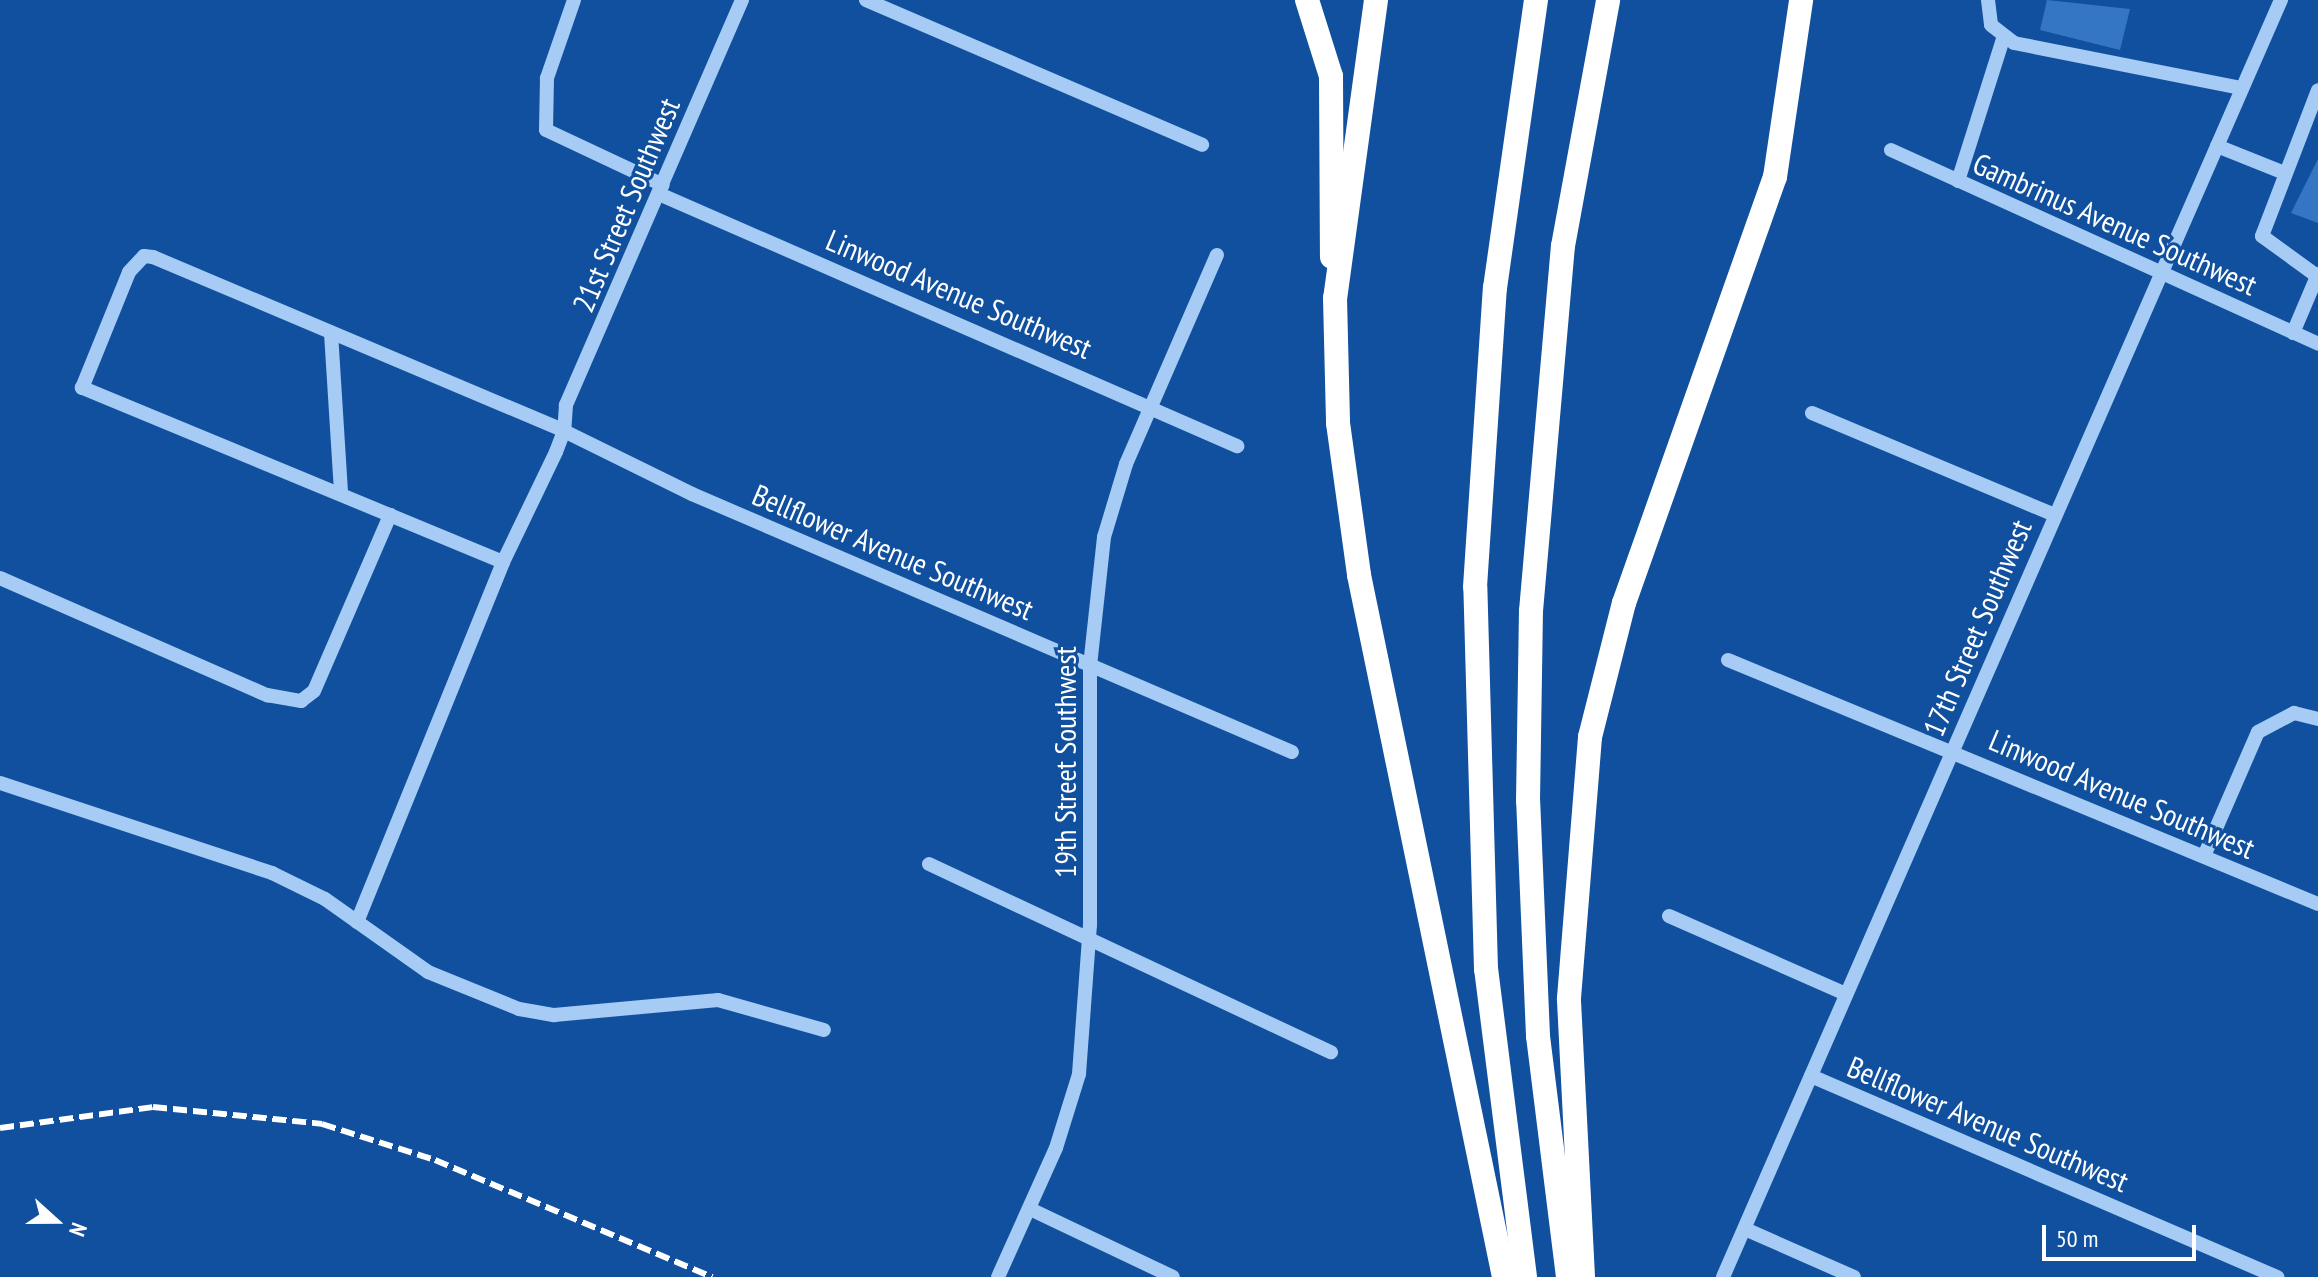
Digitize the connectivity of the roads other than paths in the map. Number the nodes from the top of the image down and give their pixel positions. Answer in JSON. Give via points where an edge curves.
{"nodes":[{"id":1,"x":574,"y":0,"type":"edge"},
{"id":2,"x":742,"y":0,"type":"edge"},
{"id":3,"x":866,"y":0,"type":"edge"},
{"id":4,"x":1307,"y":0,"type":"edge"},
{"id":5,"x":1376,"y":0,"type":"edge"},
{"id":6,"x":1536,"y":0,"type":"edge"},
{"id":7,"x":1608,"y":0,"type":"edge"},
{"id":8,"x":1801,"y":0,"type":"edge"},
{"id":9,"x":1988,"y":0,"type":"edge"},
{"id":10,"x":2263,"y":0,"type":"edge"},
{"id":11,"x":2279,"y":3,"type":"edge"},
{"id":12,"x":2003,"y":39,"type":"junction"},
{"id":13,"x":2242,"y":88,"type":"junction"},
{"id":14,"x":2318,"y":90,"type":"edge"},
{"id":15,"x":1202,"y":145,"type":"dead end"},
{"id":16,"x":2217,"y":146,"type":"junction"},
{"id":17,"x":1891,"y":150,"type":"dead end"},
{"id":18,"x":2282,"y":172,"type":"junction"},
{"id":19,"x":1958,"y":181,"type":"junction"},
{"id":20,"x":661,"y":189,"type":"junction"},
{"id":21,"x":1217,"y":255,"type":"dead end"},
{"id":22,"x":2161,"y":274,"type":"junction"},
{"id":23,"x":2318,"y":275,"type":"edge"},
{"id":24,"x":1335,"y":298,"type":"junction"},
{"id":25,"x":331,"y":333,"type":"junction"},
{"id":26,"x":2293,"y":333,"type":"junction"},
{"id":27,"x":2318,"y":344,"type":"edge"},
{"id":28,"x":1150,"y":405,"type":"junction"},
{"id":29,"x":1812,"y":413,"type":"dead end"},
{"id":30,"x":564,"y":431,"type":"junction"},
{"id":31,"x":1237,"y":446,"type":"dead end"},
{"id":32,"x":341,"y":494,"type":"junction"},
{"id":33,"x":390,"y":515,"type":"junction"},
{"id":34,"x":2055,"y":515,"type":"junction"},
{"id":35,"x":503,"y":562,"type":"junction"},
{"id":36,"x":0,"y":578,"type":"edge"},
{"id":37,"x":1728,"y":660,"type":"dead end"},
{"id":38,"x":1090,"y":666,"type":"junction"},
{"id":39,"x":2318,"y":719,"type":"edge"},
{"id":40,"x":1292,"y":752,"type":"dead end"},
{"id":41,"x":1952,"y":752,"type":"junction"},
{"id":42,"x":0,"y":783,"type":"edge"},
{"id":43,"x":2204,"y":856,"type":"junction"},
{"id":44,"x":929,"y":864,"type":"dead end"},
{"id":45,"x":2318,"y":904,"type":"edge"},
{"id":46,"x":1669,"y":916,"type":"dead end"},
{"id":47,"x":357,"y":922,"type":"junction"},
{"id":48,"x":1089,"y":942,"type":"junction"},
{"id":49,"x":1846,"y":994,"type":"junction"},
{"id":50,"x":824,"y":1030,"type":"dead end"},
{"id":51,"x":1331,"y":1052,"type":"dead end"},
{"id":52,"x":1811,"y":1076,"type":"junction"},
{"id":53,"x":1030,"y":1209,"type":"junction"},
{"id":54,"x":1745,"y":1229,"type":"junction"},
{"id":55,"x":998,"y":1277,"type":"edge"},
{"id":56,"x":1173,"y":1277,"type":"edge"},
{"id":57,"x":1504,"y":1277,"type":"edge"},
{"id":58,"x":1525,"y":1277,"type":"edge"},
{"id":59,"x":1568,"y":1277,"type":"edge"},
{"id":60,"x":1583,"y":1277,"type":"edge"},
{"id":61,"x":1723,"y":1277,"type":"edge"},
{"id":62,"x":1854,"y":1277,"type":"edge"},
{"id":63,"x":2277,"y":1277,"type":"edge"}],
"edges":[{"from":1,"to":20,"type":"street","name":"Linwood Avenue Southwest","via":[[547,78],[546,130]]},
{"from":2,"to":20,"type":"street","name":"21st Street Southwest"},
{"from":3,"to":15,"type":"street"},
{"from":4,"to":24,"type":"highway","via":[[1332,87]]},
{"from":5,"to":24,"type":"highway"},
{"from":6,"to":58,"type":"highway","via":[[1493,303],[1475,587],[1486,969]]},
{"from":7,"to":59,"type":"highway","via":[[1563,246],[1531,611],[1537,1021]]},
{"from":8,"to":60,"type":"highway","via":[[1775,177],[1624,603],[1590,737],[1569,998]]},
{"from":9,"to":12,"type":"street","via":[[1991,25]]},
{"from":10,"to":11,"type":"street"},
{"from":11,"to":13,"type":"street","name":"17th Street Southwest"},
{"from":12,"to":13,"type":"street"},
{"from":12,"to":19,"type":"street"},
{"from":13,"to":16,"type":"street","name":"17th Street Southwest"},
{"from":14,"to":18,"type":"street"},
{"from":16,"to":18,"type":"street"},
{"from":16,"to":22,"type":"street","name":"17th Street Southwest"},
{"from":17,"to":19,"type":"street","name":"Gambrinus Avenue Southwest"},
{"from":18,"to":23,"type":"street","via":[[2262,236]]},
{"from":19,"to":22,"type":"street","name":"Gambrinus Avenue Southwest"},
{"from":20,"to":28,"type":"street","name":"Linwood Avenue Southwest"},
{"from":20,"to":30,"type":"street","name":"21st Street Southwest","via":[[566,405]]},
{"from":21,"to":28,"type":"street","name":"19th Street Southwest"},
{"from":22,"to":26,"type":"street","name":"Gambrinus Avenue Southwest"},
{"from":22,"to":34,"type":"street","name":"17th Street Southwest"},
{"from":23,"to":26,"type":"street"},
{"from":24,"to":57,"type":"highway","via":[[1338,423],[1359,575]]},
{"from":25,"to":30,"type":"street","name":"Bellflower Avenue Southwest"},
{"from":25,"to":32,"type":"street"},
{"from":25,"to":32,"type":"street","name":"Bellflower Avenue Southwest","via":[[144,256],[129,272],[82,388]]},
{"from":26,"to":27,"type":"street","name":"Gambrinus Avenue Southwest"},
{"from":28,"to":31,"type":"street","name":"Linwood Avenue Southwest"},
{"from":28,"to":38,"type":"street","name":"19th Street Southwest","via":[[1104,537]]},
{"from":29,"to":34,"type":"street"},
{"from":30,"to":35,"type":"street","name":"21st Street Southwest"},
{"from":30,"to":38,"type":"street","name":"Bellflower Avenue Southwest"},
{"from":32,"to":33,"type":"street"},
{"from":33,"to":35,"type":"street"},
{"from":33,"to":36,"type":"street","via":[[314,691],[301,701],[267,695]]},
{"from":34,"to":41,"type":"street","name":"17th Street Southwest"},
{"from":35,"to":47,"type":"street","name":"21st Street Southwest"},
{"from":37,"to":41,"type":"street","name":"Linwood Avenue Southwest"},
{"from":38,"to":40,"type":"street","name":"Bellflower Avenue Southwest"},
{"from":38,"to":48,"type":"street","name":"19th Street Southwest"},
{"from":39,"to":43,"type":"street","via":[[2294,713],[2258,732]]},
{"from":41,"to":43,"type":"street","name":"Linwood Avenue Southwest"},
{"from":41,"to":49,"type":"street","name":"17th Street Southwest"},
{"from":42,"to":47,"type":"street","via":[[235,858],[325,899]]},
{"from":43,"to":45,"type":"street","name":"Linwood Avenue Southwest"},
{"from":44,"to":48,"type":"street"},
{"from":46,"to":49,"type":"street"},
{"from":47,"to":50,"type":"street","via":[[428,972],[519,1009],[554,1015],[718,1000]]},
{"from":48,"to":51,"type":"street"},
{"from":48,"to":53,"type":"street","name":"19th Street Southwest","via":[[1079,1074]]},
{"from":49,"to":52,"type":"street","name":"17th Street Southwest"},
{"from":52,"to":54,"type":"street","name":"17th Street Southwest"},
{"from":52,"to":63,"type":"street","name":"Bellflower Avenue Southwest"},
{"from":53,"to":55,"type":"street","name":"19th Street Southwest"},
{"from":53,"to":56,"type":"street"},
{"from":54,"to":61,"type":"street","name":"17th Street Southwest"},
{"from":54,"to":62,"type":"street"}]}
